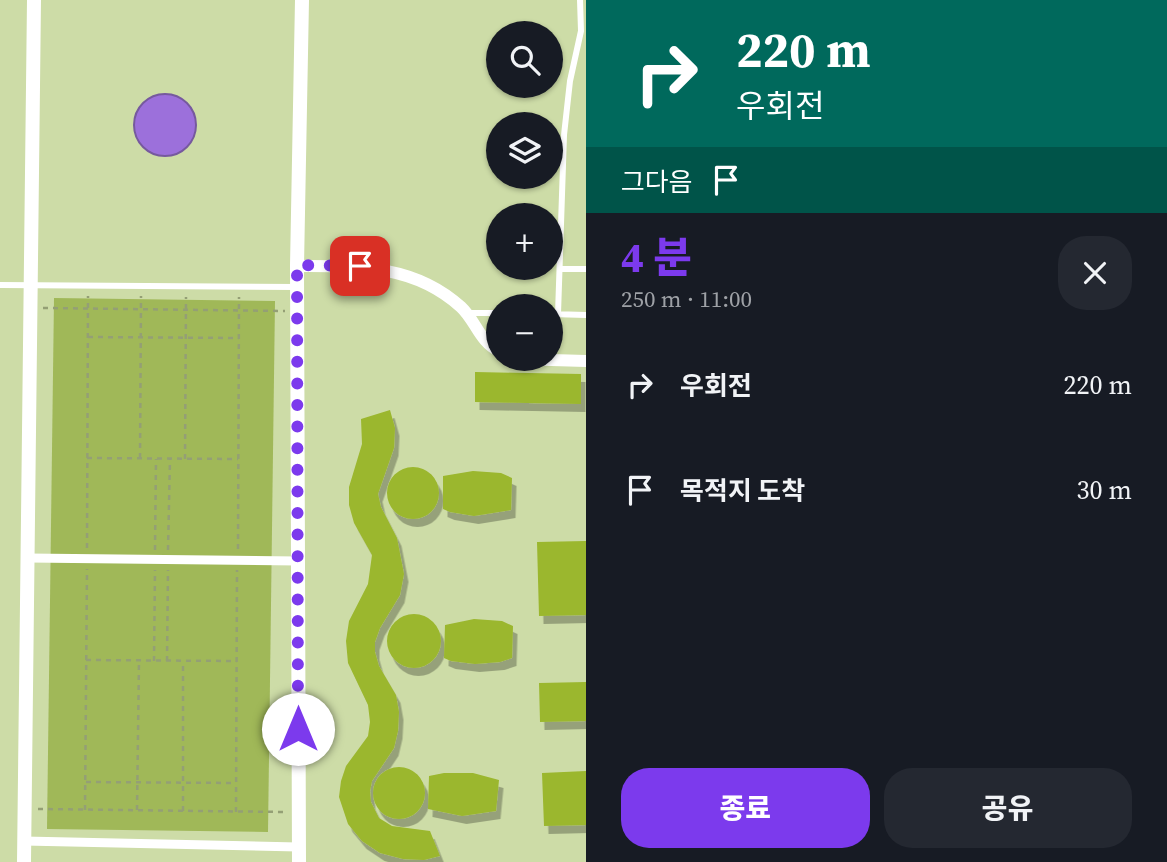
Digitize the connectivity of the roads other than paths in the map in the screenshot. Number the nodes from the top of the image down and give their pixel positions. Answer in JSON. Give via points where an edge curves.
{"nodes":[{"id":1,"x":34,"y":0,"type":"edge"},
{"id":2,"x":302,"y":0,"type":"edge"},
{"id":3,"x":580,"y":0,"type":"edge"},
{"id":4,"x":583,"y":44,"type":"edge"},
{"id":5,"x":562,"y":203,"type":"edge"},
{"id":6,"x":297,"y":265,"type":"junction"},
{"id":7,"x":563,"y":269,"type":"edge"},
{"id":8,"x":586,"y":269,"type":"edge"},
{"id":9,"x":0,"y":285,"type":"edge"},
{"id":10,"x":31,"y":285,"type":"junction"},
{"id":11,"x":298,"y":287,"type":"junction"},
{"id":12,"x":467,"y":313,"type":"junction"},
{"id":13,"x":486,"y":313,"type":"edge"},
{"id":14,"x":563,"y":314,"type":"edge"},
{"id":15,"x":586,"y":314,"type":"edge"},
{"id":16,"x":486,"y":343,"type":"edge"},
{"id":17,"x":563,"y":361,"type":"edge"},
{"id":18,"x":586,"y":361,"type":"edge"},
{"id":19,"x":28,"y":558,"type":"junction"},
{"id":20,"x":298,"y":561,"type":"junction"},
{"id":21,"x":24,"y":841,"type":"junction"},
{"id":22,"x":299,"y":855,"type":"edge"},
{"id":23,"x":24,"y":862,"type":"edge"}],
"edges":[{"from":1,"to":10,"type":"street"},
{"from":2,"to":6,"type":"street"},
{"from":3,"to":4,"type":"lane"},
{"from":4,"to":5,"type":"lane","via":[[570,81]]},
{"from":6,"to":11,"type":"street"},
{"from":6,"to":12,"type":"street","via":[[385,269],[448,296]]},
{"from":7,"to":8,"type":"lane"},
{"from":9,"to":10,"type":"lane"},
{"from":10,"to":11,"type":"lane"},
{"from":10,"to":19,"type":"street"},
{"from":11,"to":20,"type":"street"},
{"from":12,"to":13,"type":"lane"},
{"from":12,"to":16,"type":"street"},
{"from":14,"to":15,"type":"lane"},
{"from":17,"to":18,"type":"street"},
{"from":19,"to":20,"type":"street"},
{"from":19,"to":21,"type":"street"},
{"from":20,"to":22,"type":"street"},
{"from":21,"to":22,"type":"street"},
{"from":21,"to":23,"type":"street"}]}
